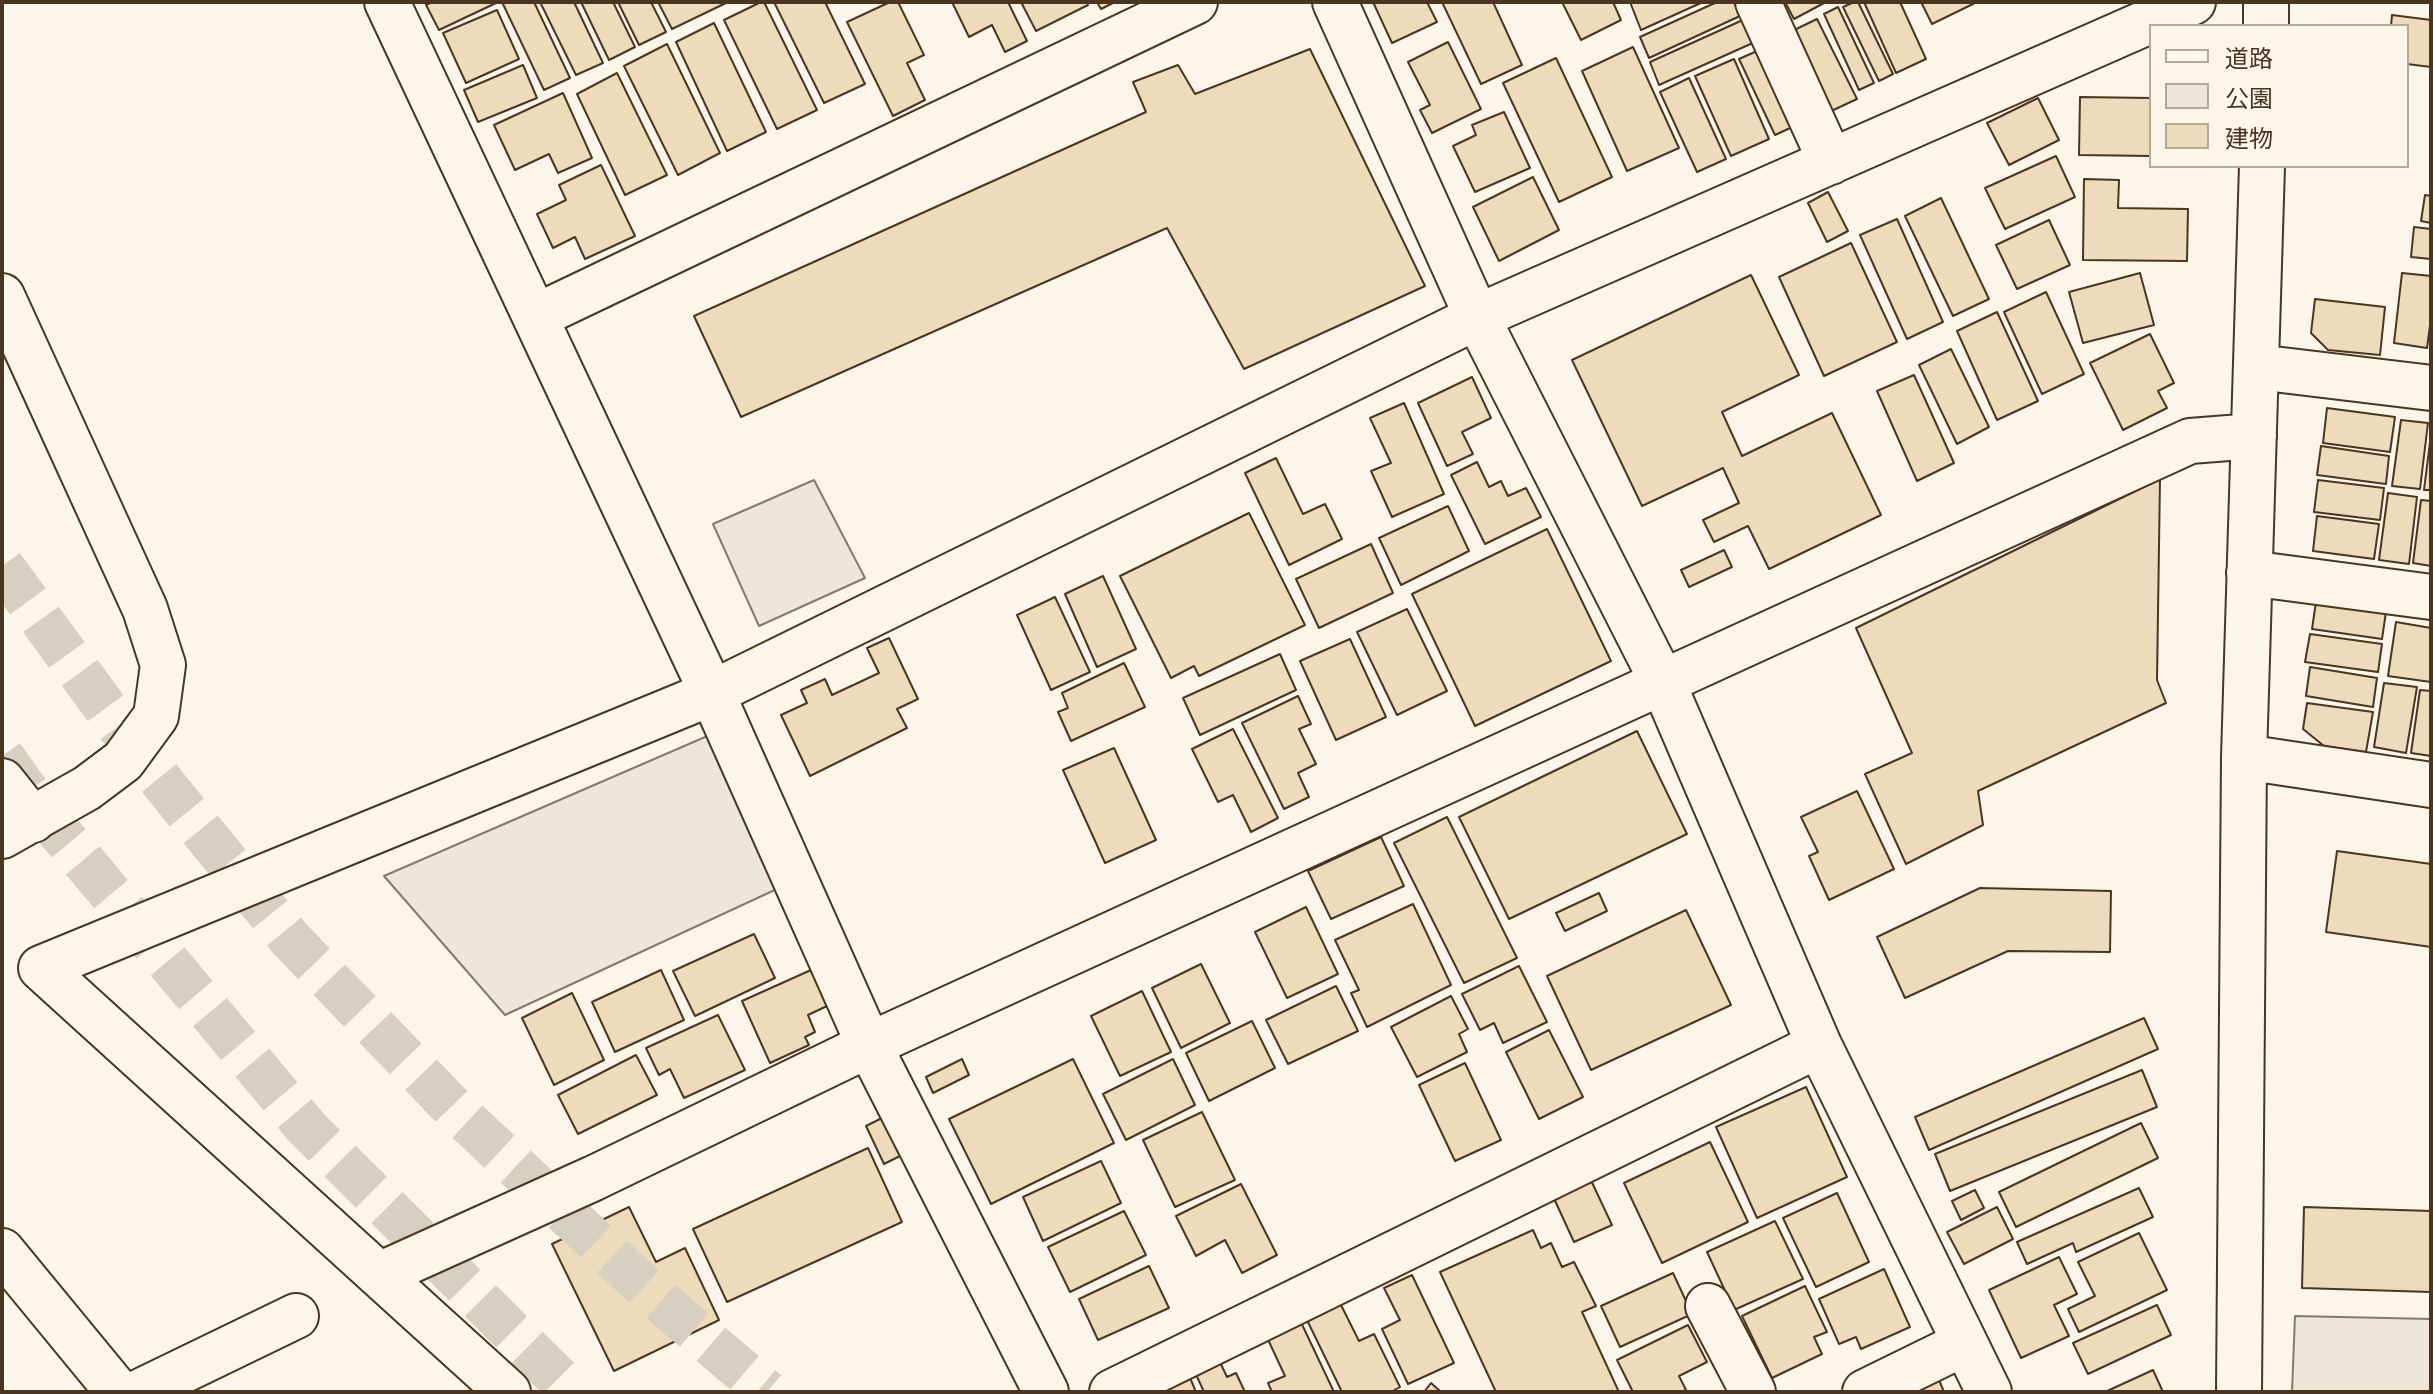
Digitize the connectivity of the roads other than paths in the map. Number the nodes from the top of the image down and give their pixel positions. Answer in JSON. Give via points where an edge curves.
{"nodes":[{"id":1,"x":387,"y":2,"type":"edge"},
{"id":2,"x":1195,"y":2,"type":"edge"},
{"id":3,"x":1335,"y":2,"type":"edge"},
{"id":4,"x":1758,"y":2,"type":"edge"},
{"id":5,"x":2193,"y":2,"type":"edge"},
{"id":6,"x":2266,"y":2,"type":"edge"},
{"id":7,"x":2266,"y":24,"type":"edge"},
{"id":8,"x":1831,"y":162,"type":"junction"},
{"id":9,"x":2262,"y":168,"type":"edge"},
{"id":10,"x":2,"y":296,"type":"edge"},
{"id":11,"x":537,"y":316,"type":"junction"},
{"id":12,"x":1477,"y":317,"type":"junction"},
{"id":13,"x":2257,"y":367,"type":"junction"},
{"id":14,"x":2431,"y":388,"type":"edge"},
{"id":15,"x":2254,"y":436,"type":"junction"},
{"id":16,"x":2249,"y":573,"type":"junction"},
{"id":17,"x":2431,"y":597,"type":"edge"},
{"id":18,"x":1663,"y":683,"type":"junction"},
{"id":19,"x":712,"y":693,"type":"junction"},
{"id":20,"x":2244,"y":757,"type":"junction"},
{"id":21,"x":2,"y":781,"type":"edge"},
{"id":22,"x":2431,"y":785,"type":"edge"},
{"id":23,"x":17,"y":828,"type":"edge"},
{"id":24,"x":869,"y":1045,"type":"junction"},
{"id":25,"x":1819,"y":1045,"type":"junction"},
{"id":26,"x":2,"y":1251,"type":"edge"},
{"id":27,"x":379,"y":1275,"type":"junction"},
{"id":28,"x":1708,"y":1306,"type":"dead end"},
{"id":29,"x":296,"y":1316,"type":"dead end"},
{"id":30,"x":1965,"y":1343,"type":"junction"},
{"id":31,"x":118,"y":1392,"type":"edge"},
{"id":32,"x":139,"y":1392,"type":"edge"},
{"id":33,"x":508,"y":1392,"type":"edge"},
{"id":34,"x":1046,"y":1392,"type":"edge"},
{"id":35,"x":1112,"y":1392,"type":"edge"},
{"id":36,"x":1753,"y":1392,"type":"edge"},
{"id":37,"x":1865,"y":1392,"type":"edge"},
{"id":38,"x":1989,"y":1392,"type":"edge"},
{"id":39,"x":2239,"y":1392,"type":"edge"}],
"edges":[{"from":1,"to":11,"type":"street"},
{"from":2,"to":11,"type":"street"},
{"from":3,"to":12,"type":"street"},
{"from":4,"to":8,"type":"street"},
{"from":5,"to":8,"type":"street"},
{"from":6,"to":7,"type":"street"},
{"from":8,"to":12,"type":"street"},
{"from":9,"to":13,"type":"street"},
{"from":10,"to":23,"type":"street","via":[[145,609],[163,665],[156,716],[123,761]]},
{"from":11,"to":19,"type":"street"},
{"from":12,"to":18,"type":"street"},
{"from":12,"to":19,"type":"street"},
{"from":13,"to":14,"type":"street"},
{"from":13,"to":15,"type":"street"},
{"from":15,"to":16,"type":"street"},
{"from":15,"to":18,"type":"street","via":[[2190,441]]},
{"from":16,"to":17,"type":"street"},
{"from":16,"to":20,"type":"street"},
{"from":18,"to":24,"type":"street"},
{"from":18,"to":25,"type":"street"},
{"from":19,"to":24,"type":"street"},
{"from":19,"to":27,"type":"street","via":[[41,968]]},
{"from":20,"to":22,"type":"street"},
{"from":20,"to":39,"type":"street"},
{"from":21,"to":23,"type":"street"},
{"from":24,"to":27,"type":"street"},
{"from":24,"to":34,"type":"street"},
{"from":25,"to":30,"type":"street"},
{"from":25,"to":35,"type":"street"},
{"from":26,"to":31,"type":"street"},
{"from":27,"to":33,"type":"street"},
{"from":28,"to":36,"type":"street"},
{"from":29,"to":32,"type":"street"},
{"from":30,"to":37,"type":"street"},
{"from":30,"to":38,"type":"street"}]}
